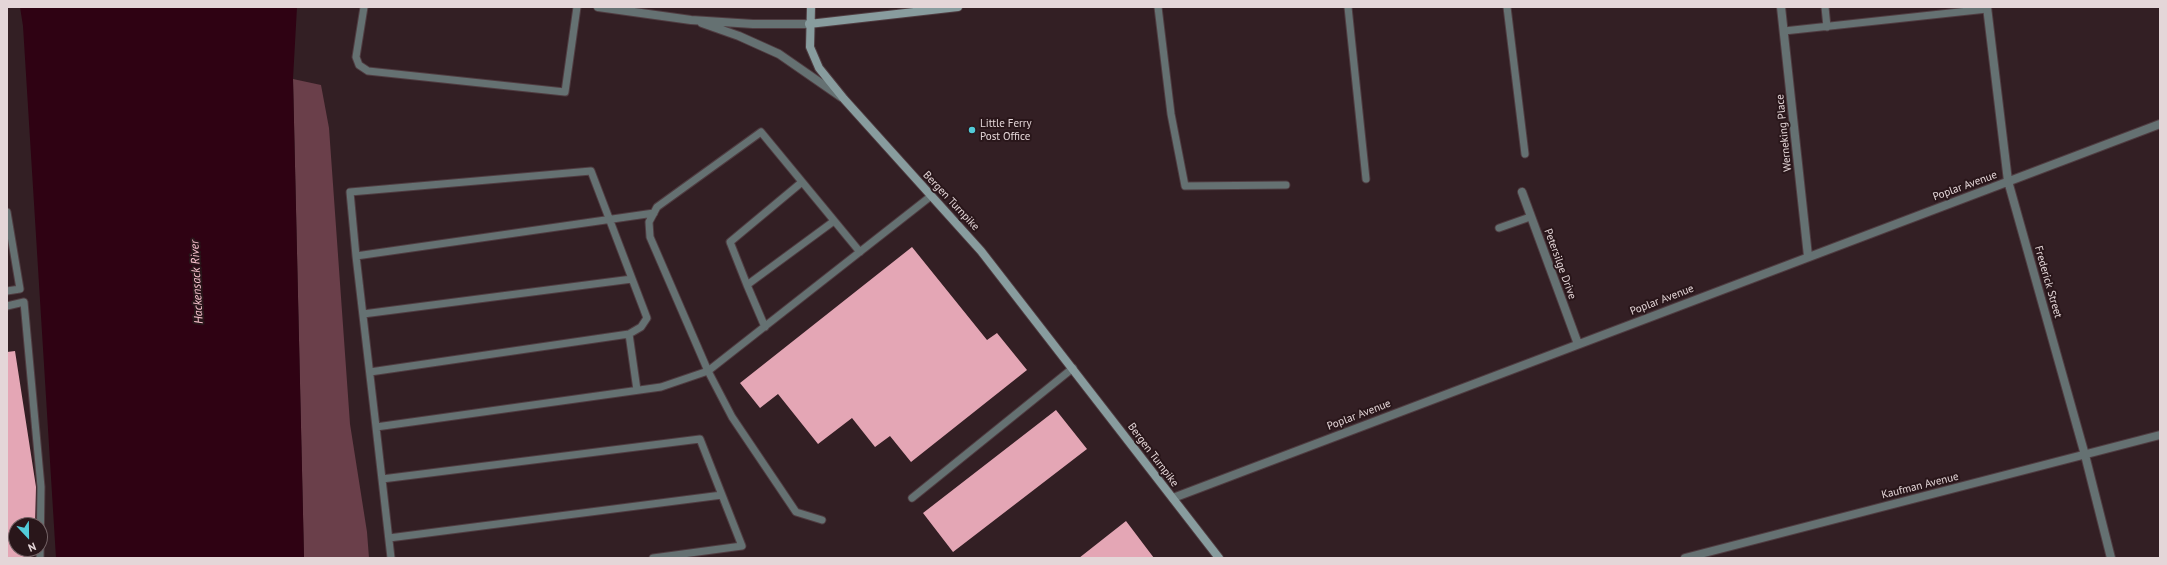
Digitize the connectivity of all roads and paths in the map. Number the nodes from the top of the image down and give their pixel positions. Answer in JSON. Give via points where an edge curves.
{"nodes":[{"id":1,"x":364,"y":7,"type":"edge"},
{"id":2,"x":577,"y":7,"type":"edge"},
{"id":3,"x":598,"y":7,"type":"edge"},
{"id":4,"x":811,"y":7,"type":"edge"},
{"id":5,"x":958,"y":7,"type":"edge"},
{"id":6,"x":1158,"y":7,"type":"edge"},
{"id":7,"x":1348,"y":7,"type":"edge"},
{"id":8,"x":1507,"y":7,"type":"edge"},
{"id":9,"x":1781,"y":7,"type":"edge"},
{"id":10,"x":1825,"y":7,"type":"edge"},
{"id":11,"x":1987,"y":8,"type":"edge"},
{"id":12,"x":1954,"y":10,"type":"edge"},
{"id":13,"x":691,"y":20,"type":"junction"},
{"id":14,"x":809,"y":24,"type":"junction"},
{"id":15,"x":1827,"y":27,"type":"junction"},
{"id":16,"x":1784,"y":31,"type":"junction"},
{"id":17,"x":844,"y":99,"type":"junction"},
{"id":18,"x":2160,"y":124,"type":"edge"},
{"id":19,"x":1526,"y":154,"type":"dead end"},
{"id":20,"x":1366,"y":179,"type":"dead end"},
{"id":21,"x":802,"y":182,"type":"junction"},
{"id":22,"x":2008,"y":182,"type":"junction"},
{"id":23,"x":1286,"y":185,"type":"dead end"},
{"id":24,"x":1522,"y":192,"type":"dead end"},
{"id":25,"x":931,"y":196,"type":"junction"},
{"id":26,"x":7,"y":212,"type":"edge"},
{"id":27,"x":654,"y":213,"type":"junction"},
{"id":28,"x":1530,"y":217,"type":"junction"},
{"id":29,"x":609,"y":220,"type":"junction"},
{"id":30,"x":834,"y":221,"type":"junction"},
{"id":31,"x":1499,"y":228,"type":"dead end"},
{"id":32,"x":860,"y":252,"type":"junction"},
{"id":33,"x":356,"y":256,"type":"junction"},
{"id":34,"x":1808,"y":256,"type":"junction"},
{"id":35,"x":632,"y":279,"type":"junction"},
{"id":36,"x":747,"y":285,"type":"junction"},
{"id":37,"x":7,"y":291,"type":"edge"},
{"id":38,"x":7,"y":306,"type":"edge"},
{"id":39,"x":362,"y":314,"type":"junction"},
{"id":40,"x":765,"y":327,"type":"junction"},
{"id":41,"x":629,"y":334,"type":"junction"},
{"id":42,"x":1578,"y":344,"type":"junction"},
{"id":43,"x":1073,"y":368,"type":"junction"},
{"id":44,"x":708,"y":371,"type":"junction"},
{"id":45,"x":370,"y":372,"type":"junction"},
{"id":46,"x":637,"y":390,"type":"junction"},
{"id":47,"x":376,"y":427,"type":"junction"},
{"id":48,"x":2160,"y":435,"type":"edge"},
{"id":49,"x":2085,"y":455,"type":"junction"},
{"id":50,"x":382,"y":479,"type":"junction"},
{"id":51,"x":722,"y":495,"type":"junction"},
{"id":52,"x":912,"y":498,"type":"dead end"},
{"id":53,"x":1172,"y":498,"type":"junction"},
{"id":54,"x":822,"y":520,"type":"dead end"},
{"id":55,"x":389,"y":538,"type":"junction"},
{"id":56,"x":40,"y":558,"type":"edge"},
{"id":57,"x":391,"y":558,"type":"edge"},
{"id":58,"x":653,"y":558,"type":"edge"},
{"id":59,"x":1219,"y":558,"type":"edge"},
{"id":60,"x":1685,"y":558,"type":"edge"},
{"id":61,"x":2111,"y":558,"type":"edge"}],
"edges":[{"from":1,"to":2,"type":"lane","via":[[356,57],[359,65],[368,71],[565,92]]},
{"from":3,"to":13,"type":"street"},
{"from":4,"to":14,"type":"street","name":"Bergen Turnpike"},
{"from":5,"to":14,"type":"street"},
{"from":6,"to":23,"type":"lane","via":[[1171,114],[1184,186]]},
{"from":7,"to":20,"type":"lane"},
{"from":8,"to":19,"type":"lane"},
{"from":9,"to":16,"type":"street","name":"Werneking Place"},
{"from":10,"to":15,"type":"lane"},
{"from":11,"to":12,"type":"lane"},
{"from":11,"to":22,"type":"street","name":"Frederick Street"},
{"from":12,"to":15,"type":"lane"},
{"from":13,"to":14,"type":"street"},
{"from":13,"to":17,"type":"street","via":[[739,36],[779,54]]},
{"from":14,"to":17,"type":"street","name":"Bergen Turnpike","via":[[810,46],[819,68]]},
{"from":15,"to":16,"type":"lane"},
{"from":16,"to":34,"type":"street","name":"Werneking Place"},
{"from":17,"to":25,"type":"street","name":"Bergen Turnpike"},
{"from":18,"to":22,"type":"street","name":"Poplar Avenue"},
{"from":21,"to":27,"type":"lane","via":[[761,132],[657,207]]},
{"from":21,"to":30,"type":"lane"},
{"from":21,"to":36,"type":"lane","via":[[730,242]]},
{"from":22,"to":34,"type":"street","name":"Poplar Avenue"},
{"from":22,"to":49,"type":"street","name":"Frederick Street"},
{"from":24,"to":28,"type":"street","name":"Petersilge Drive"},
{"from":25,"to":32,"type":"lane"},
{"from":25,"to":43,"type":"street","name":"Bergen Turnpike","via":[[981,251]]},
{"from":26,"to":37,"type":"lane","via":[[20,289]]},
{"from":27,"to":29,"type":"lane"},
{"from":27,"to":44,"type":"lane","via":[[649,222],[650,237]]},
{"from":28,"to":31,"type":"lane"},
{"from":28,"to":42,"type":"street","name":"Petersilge Drive"},
{"from":29,"to":33,"type":"lane"},
{"from":29,"to":33,"type":"lane","via":[[591,171],[350,192]]},
{"from":29,"to":35,"type":"lane"},
{"from":30,"to":32,"type":"lane"},
{"from":30,"to":36,"type":"lane"},
{"from":32,"to":40,"type":"lane"},
{"from":33,"to":39,"type":"lane"},
{"from":34,"to":42,"type":"street","name":"Poplar Avenue"},
{"from":35,"to":39,"type":"lane"},
{"from":35,"to":41,"type":"lane","via":[[647,318],[641,327]]},
{"from":36,"to":40,"type":"lane"},
{"from":38,"to":56,"type":"lane","via":[[24,302],[41,487]]},
{"from":39,"to":45,"type":"lane"},
{"from":40,"to":44,"type":"lane"},
{"from":41,"to":45,"type":"lane"},
{"from":41,"to":46,"type":"lane"},
{"from":42,"to":53,"type":"street","name":"Poplar Avenue"},
{"from":43,"to":52,"type":"lane"},
{"from":43,"to":53,"type":"street","name":"Bergen Turnpike"},
{"from":44,"to":46,"type":"lane","via":[[661,387]]},
{"from":44,"to":54,"type":"lane","via":[[732,417],[796,512]]},
{"from":45,"to":47,"type":"lane"},
{"from":46,"to":47,"type":"lane"},
{"from":47,"to":50,"type":"lane"},
{"from":48,"to":49,"type":"street","name":"Kaufman Avenue"},
{"from":49,"to":60,"type":"street","name":"Kaufman Avenue"},
{"from":49,"to":61,"type":"street","name":"Frederick Street"},
{"from":50,"to":51,"type":"lane","via":[[700,439]]},
{"from":50,"to":55,"type":"lane"},
{"from":51,"to":55,"type":"lane"},
{"from":51,"to":58,"type":"lane","via":[[742,546]]},
{"from":53,"to":59,"type":"street","name":"Bergen Turnpike"},
{"from":55,"to":57,"type":"lane"}]}
